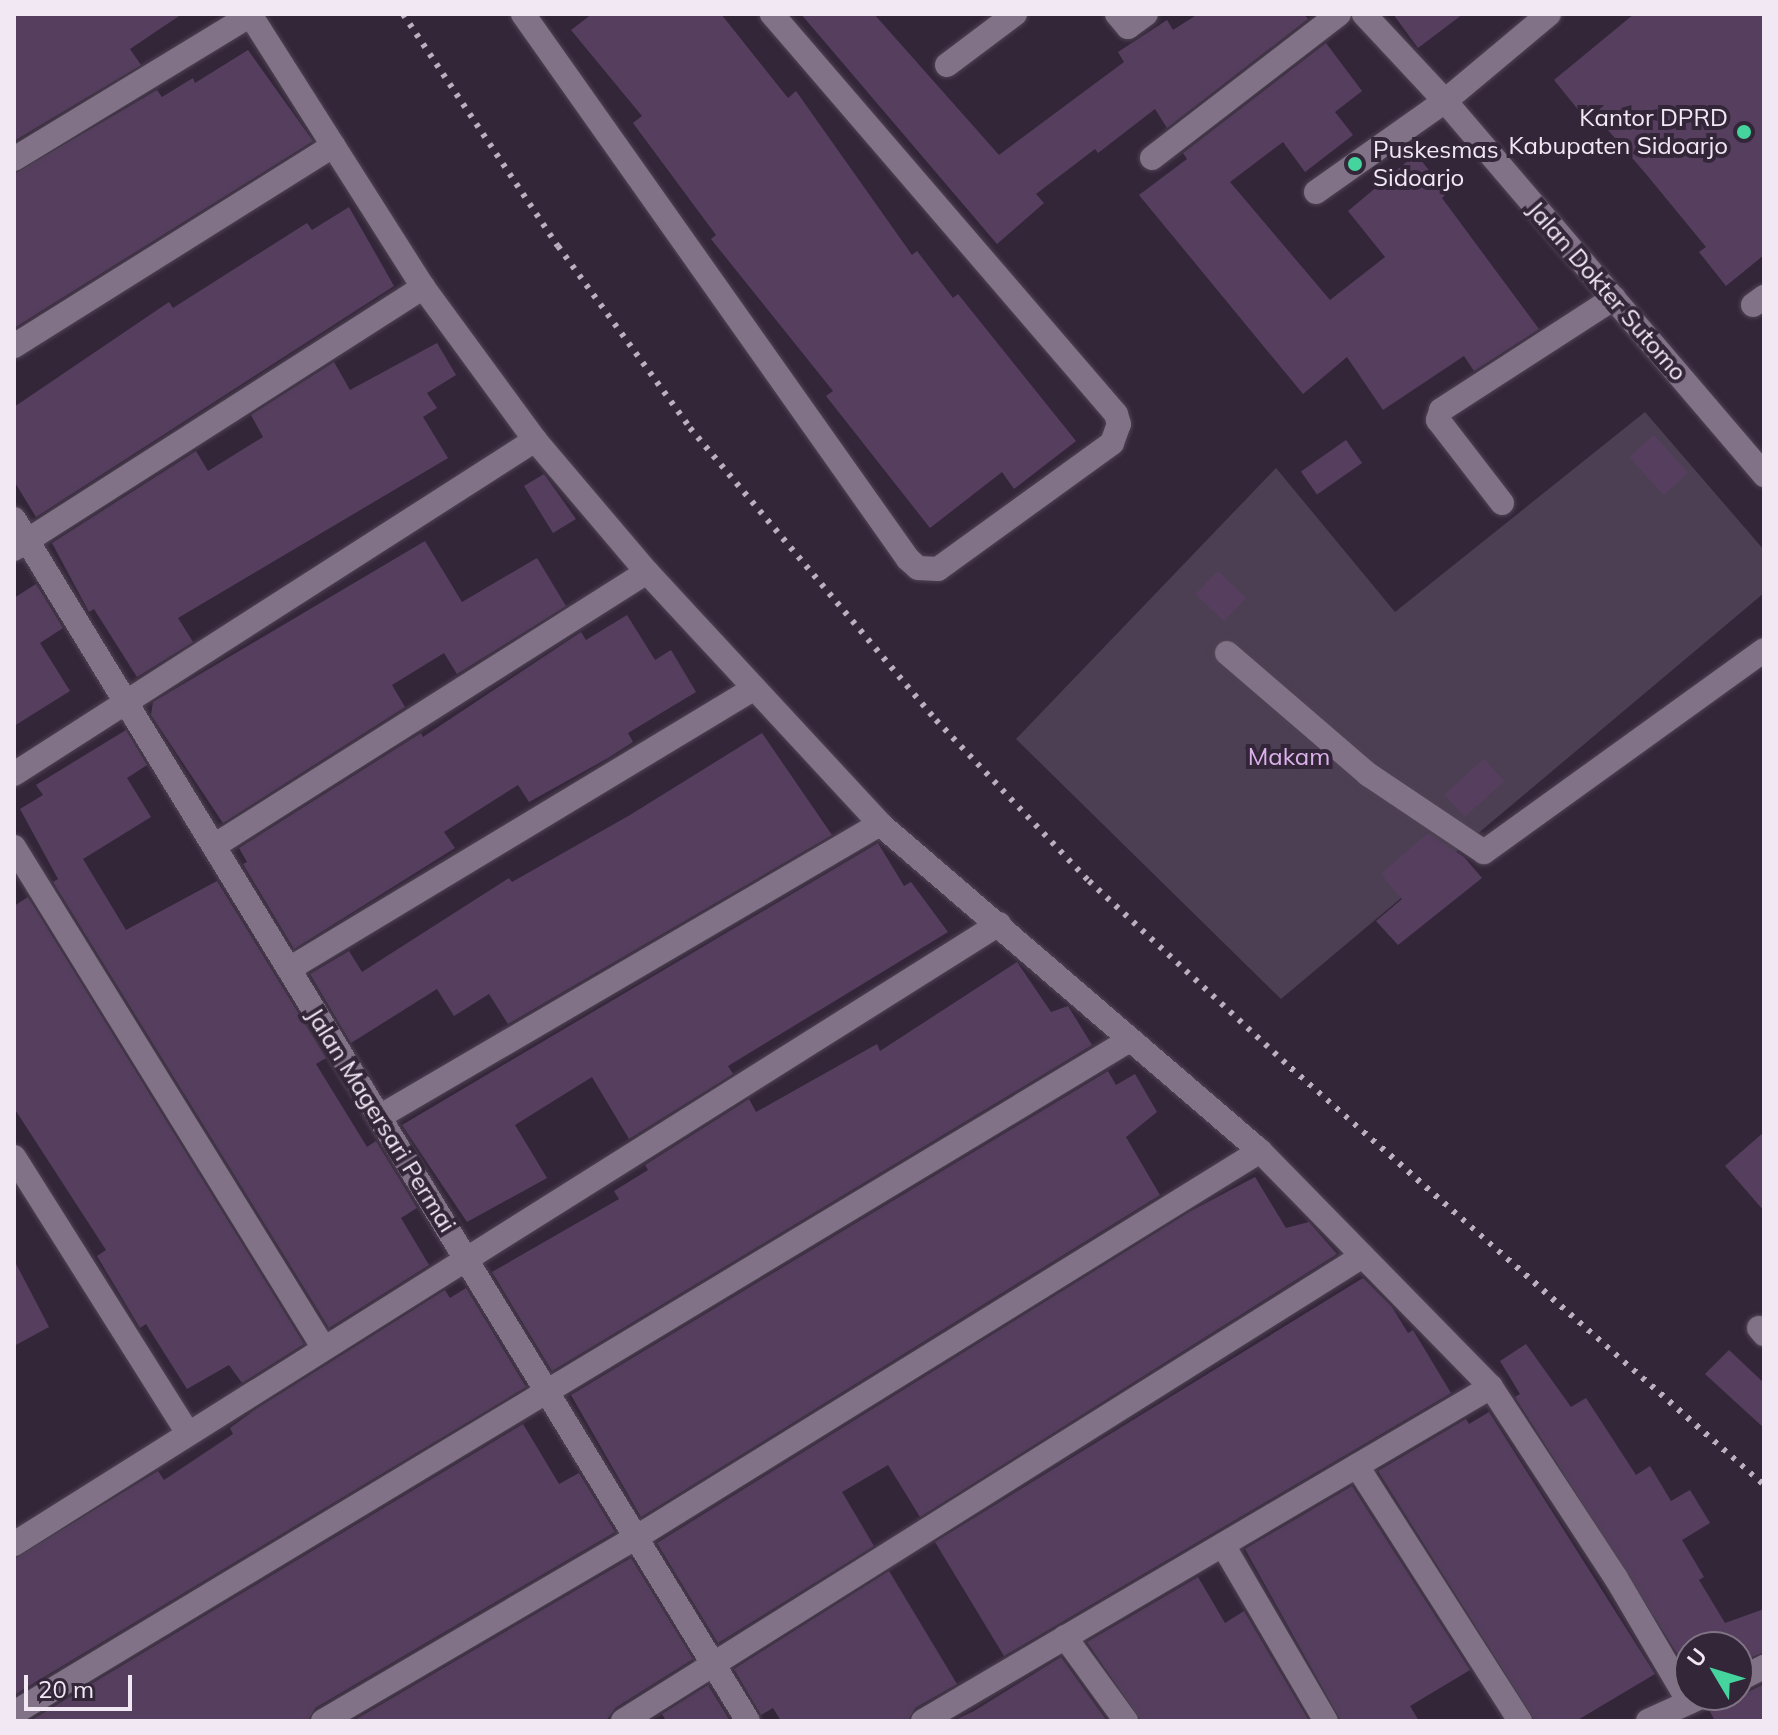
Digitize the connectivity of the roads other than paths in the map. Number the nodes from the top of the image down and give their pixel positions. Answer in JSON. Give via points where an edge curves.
{"nodes":[{"id":1,"x":523,"y":14,"type":"edge"},
{"id":2,"x":772,"y":14,"type":"edge"},
{"id":3,"x":1015,"y":14,"type":"edge"},
{"id":4,"x":1117,"y":14,"type":"edge"},
{"id":5,"x":1146,"y":14,"type":"edge"},
{"id":6,"x":1339,"y":14,"type":"edge"},
{"id":7,"x":1364,"y":14,"type":"edge"},
{"id":8,"x":1549,"y":14,"type":"edge"},
{"id":9,"x":250,"y":15,"type":"edge"},
{"id":10,"x":947,"y":65,"type":"dead end"},
{"id":11,"x":1445,"y":101,"type":"junction"},
{"id":12,"x":333,"y":146,"type":"junction"},
{"id":13,"x":1152,"y":158,"type":"dead end"},
{"id":14,"x":14,"y":159,"type":"edge"},
{"id":15,"x":1316,"y":192,"type":"dead end"},
{"id":16,"x":423,"y":287,"type":"junction"},
{"id":17,"x":1614,"y":298,"type":"junction"},
{"id":18,"x":14,"y":346,"type":"edge"},
{"id":19,"x":535,"y":440,"type":"junction"},
{"id":20,"x":1764,"y":475,"type":"edge"},
{"id":21,"x":1502,"y":503,"type":"dead end"},
{"id":22,"x":14,"y":519,"type":"edge"},
{"id":23,"x":21,"y":545,"type":"edge"},
{"id":24,"x":647,"y":572,"type":"junction"},
{"id":25,"x":1764,"y":650,"type":"edge"},
{"id":26,"x":1227,"y":653,"type":"dead end"},
{"id":27,"x":753,"y":689,"type":"junction"},
{"id":28,"x":127,"y":702,"type":"junction"},
{"id":29,"x":14,"y":774,"type":"edge"},
{"id":30,"x":880,"y":824,"type":"junction"},
{"id":31,"x":214,"y":846,"type":"junction"},
{"id":32,"x":14,"y":847,"type":"edge"},
{"id":33,"x":999,"y":924,"type":"junction"},
{"id":34,"x":289,"y":969,"type":"junction"},
{"id":35,"x":1128,"y":1041,"type":"junction"},
{"id":36,"x":379,"y":1117,"type":"junction"},
{"id":37,"x":1260,"y":1151,"type":"junction"},
{"id":38,"x":14,"y":1157,"type":"edge"},
{"id":39,"x":1361,"y":1257,"type":"junction"},
{"id":40,"x":467,"y":1258,"type":"junction"},
{"id":41,"x":323,"y":1347,"type":"junction"},
{"id":42,"x":1491,"y":1387,"type":"junction"},
{"id":43,"x":548,"y":1394,"type":"junction"},
{"id":44,"x":188,"y":1433,"type":"junction"},
{"id":45,"x":1357,"y":1466,"type":"junction"},
{"id":46,"x":637,"y":1537,"type":"junction"},
{"id":47,"x":14,"y":1544,"type":"edge"},
{"id":48,"x":1223,"y":1545,"type":"junction"},
{"id":49,"x":1065,"y":1637,"type":"junction"},
{"id":50,"x":714,"y":1664,"type":"junction"},
{"id":51,"x":1674,"y":1665,"type":"edge"},
{"id":52,"x":1674,"y":1709,"type":"edge"},
{"id":53,"x":14,"y":1713,"type":"edge"},
{"id":54,"x":937,"y":1717,"type":"edge"},
{"id":55,"x":323,"y":1721,"type":"edge"},
{"id":56,"x":623,"y":1721,"type":"edge"},
{"id":57,"x":748,"y":1721,"type":"edge"},
{"id":58,"x":1126,"y":1721,"type":"edge"},
{"id":59,"x":1326,"y":1721,"type":"edge"},
{"id":60,"x":1520,"y":1721,"type":"edge"},
{"id":61,"x":1648,"y":1721,"type":"edge"}],
"edges":[{"from":1,"to":2,"type":"street","via":[[908,559],[918,568],[938,569],[1112,443],[1119,424]]},
{"from":3,"to":10,"type":"street"},
{"from":4,"to":5,"type":"street","via":[[1128,27]]},
{"from":6,"to":13,"type":"street"},
{"from":7,"to":11,"type":"street","name":"Jalan Dokter Sutomo"},
{"from":8,"to":11,"type":"street"},
{"from":9,"to":12,"type":"street"},
{"from":9,"to":14,"type":"street"},
{"from":11,"to":15,"type":"street"},
{"from":11,"to":17,"type":"street","name":"Jalan Dokter Sutomo"},
{"from":12,"to":16,"type":"street"},
{"from":12,"to":18,"type":"street"},
{"from":16,"to":19,"type":"street"},
{"from":16,"to":23,"type":"street"},
{"from":17,"to":20,"type":"street","name":"Jalan Dokter Sutomo"},
{"from":17,"to":21,"type":"street","via":[[1441,410],[1438,420]]},
{"from":19,"to":24,"type":"street"},
{"from":19,"to":28,"type":"street"},
{"from":22,"to":23,"type":"street","name":"Jalan Magersari Permai"},
{"from":23,"to":28,"type":"street","name":"Jalan Magersari Permai"},
{"from":24,"to":27,"type":"street"},
{"from":24,"to":31,"type":"street"},
{"from":25,"to":26,"type":"street","via":[[1484,852],[1369,775]]},
{"from":27,"to":30,"type":"street"},
{"from":27,"to":34,"type":"street"},
{"from":28,"to":29,"type":"street"},
{"from":28,"to":31,"type":"street","name":"Jalan Magersari Permai"},
{"from":30,"to":33,"type":"street"},
{"from":30,"to":36,"type":"street"},
{"from":31,"to":34,"type":"street","name":"Jalan Magersari Permai"},
{"from":32,"to":41,"type":"street"},
{"from":33,"to":35,"type":"street"},
{"from":33,"to":40,"type":"street"},
{"from":34,"to":36,"type":"street","name":"Jalan Magersari Permai"},
{"from":35,"to":37,"type":"street"},
{"from":35,"to":43,"type":"street"},
{"from":36,"to":40,"type":"street","name":"Jalan Magersari Permai"},
{"from":37,"to":39,"type":"street"},
{"from":37,"to":46,"type":"street"},
{"from":38,"to":44,"type":"street"},
{"from":39,"to":42,"type":"street"},
{"from":39,"to":50,"type":"street"},
{"from":40,"to":41,"type":"street"},
{"from":40,"to":43,"type":"street","name":"Jalan Magersari Permai"},
{"from":41,"to":44,"type":"street"},
{"from":42,"to":45,"type":"street"},
{"from":42,"to":51,"type":"street"},
{"from":43,"to":46,"type":"street","name":"Jalan Magersari Permai"},
{"from":43,"to":53,"type":"street"},
{"from":44,"to":47,"type":"street"},
{"from":45,"to":48,"type":"street"},
{"from":45,"to":60,"type":"street"},
{"from":46,"to":50,"type":"street","name":"Jalan Magersari Permai"},
{"from":46,"to":55,"type":"street"},
{"from":48,"to":49,"type":"street"},
{"from":48,"to":59,"type":"street"},
{"from":49,"to":54,"type":"street"},
{"from":49,"to":58,"type":"street"},
{"from":50,"to":56,"type":"street"},
{"from":50,"to":57,"type":"street","name":"Jalan Magersari Permai"},
{"from":52,"to":61,"type":"street"}]}
